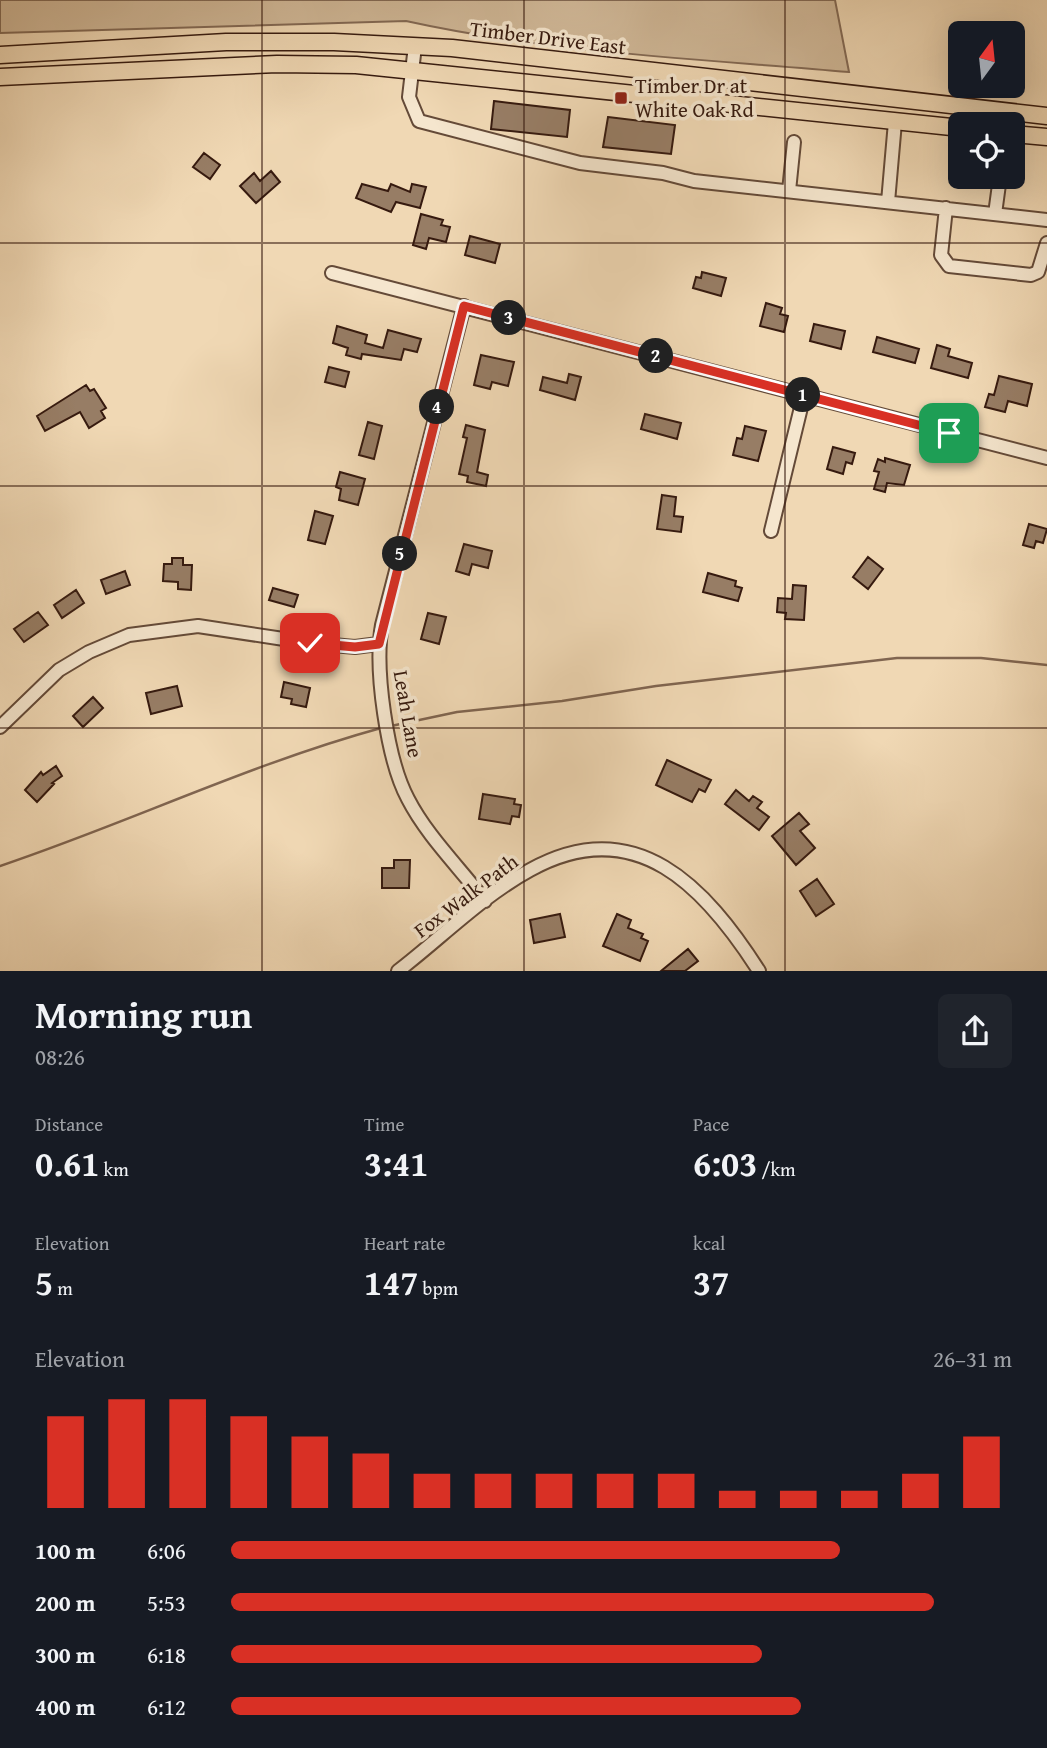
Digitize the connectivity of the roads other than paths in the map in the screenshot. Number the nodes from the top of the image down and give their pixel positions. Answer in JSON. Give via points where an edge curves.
{"nodes":[{"id":1,"x":415,"y":47,"type":"junction"},
{"id":2,"x":0,"y":55,"type":"edge"},
{"id":3,"x":413,"y":69,"type":"junction"},
{"id":4,"x":0,"y":77,"type":"edge"},
{"id":5,"x":1047,"y":116,"type":"edge"},
{"id":6,"x":895,"y":122,"type":"junction"},
{"id":7,"x":948,"y":127,"type":"edge"},
{"id":8,"x":1025,"y":134,"type":"edge"},
{"id":9,"x":1047,"y":135,"type":"edge"},
{"id":10,"x":794,"y":142,"type":"dead end"},
{"id":11,"x":998,"y":189,"type":"edge"},
{"id":12,"x":789,"y":191,"type":"junction"},
{"id":13,"x":888,"y":202,"type":"junction"},
{"id":14,"x":946,"y":208,"type":"junction"},
{"id":15,"x":995,"y":214,"type":"junction"},
{"id":16,"x":1047,"y":220,"type":"edge"},
{"id":17,"x":1047,"y":243,"type":"edge"},
{"id":18,"x":332,"y":273,"type":"dead end"},
{"id":19,"x":464,"y":306,"type":"junction"},
{"id":20,"x":804,"y":395,"type":"junction"},
{"id":21,"x":1047,"y":458,"type":"edge"},
{"id":22,"x":771,"y":531,"type":"dead end"},
{"id":23,"x":379,"y":644,"type":"junction"},
{"id":24,"x":0,"y":727,"type":"edge"},
{"id":25,"x":485,"y":901,"type":"junction"},
{"id":26,"x":398,"y":971,"type":"edge"},
{"id":27,"x":759,"y":971,"type":"edge"}],
"edges":[{"from":1,"to":2,"type":"main road","name":"Timber Drive East","via":[[226,42]]},
{"from":1,"to":3,"type":"street"},
{"from":1,"to":5,"type":"main road","name":"Timber Drive East"},
{"from":3,"to":4,"type":"main road","name":"Timber Drive East","via":[[277,64]]},
{"from":3,"to":6,"type":"main road","name":"Timber Drive East"},
{"from":3,"to":12,"type":"street","via":[[410,97],[419,121],[580,163]]},
{"from":6,"to":7,"type":"main road","name":"Timber Drive East"},
{"from":6,"to":13,"type":"street"},
{"from":8,"to":9,"type":"main road"},
{"from":10,"to":12,"type":"street"},
{"from":11,"to":15,"type":"street"},
{"from":12,"to":13,"type":"street"},
{"from":13,"to":14,"type":"street"},
{"from":14,"to":15,"type":"street"},
{"from":14,"to":17,"type":"street","via":[[941,255],[949,266],[1031,275],[1038,272]]},
{"from":15,"to":16,"type":"street"},
{"from":18,"to":19,"type":"street"},
{"from":19,"to":20,"type":"street"},
{"from":19,"to":23,"type":"street","name":"Leah Lane"},
{"from":20,"to":21,"type":"street"},
{"from":20,"to":22,"type":"street"},
{"from":23,"to":24,"type":"street","via":[[310,643],[198,626],[129,635],[59,670]]},
{"from":23,"to":25,"type":"street","name":"Leah Lane","via":[[388,730],[407,799]]},
{"from":25,"to":26,"type":"street","name":"Fox Walk Path"},
{"from":25,"to":27,"type":"street","name":"Fox Walk Path","via":[[528,871],[566,854],[598,850],[636,854],[689,882],[723,918]]}]}
